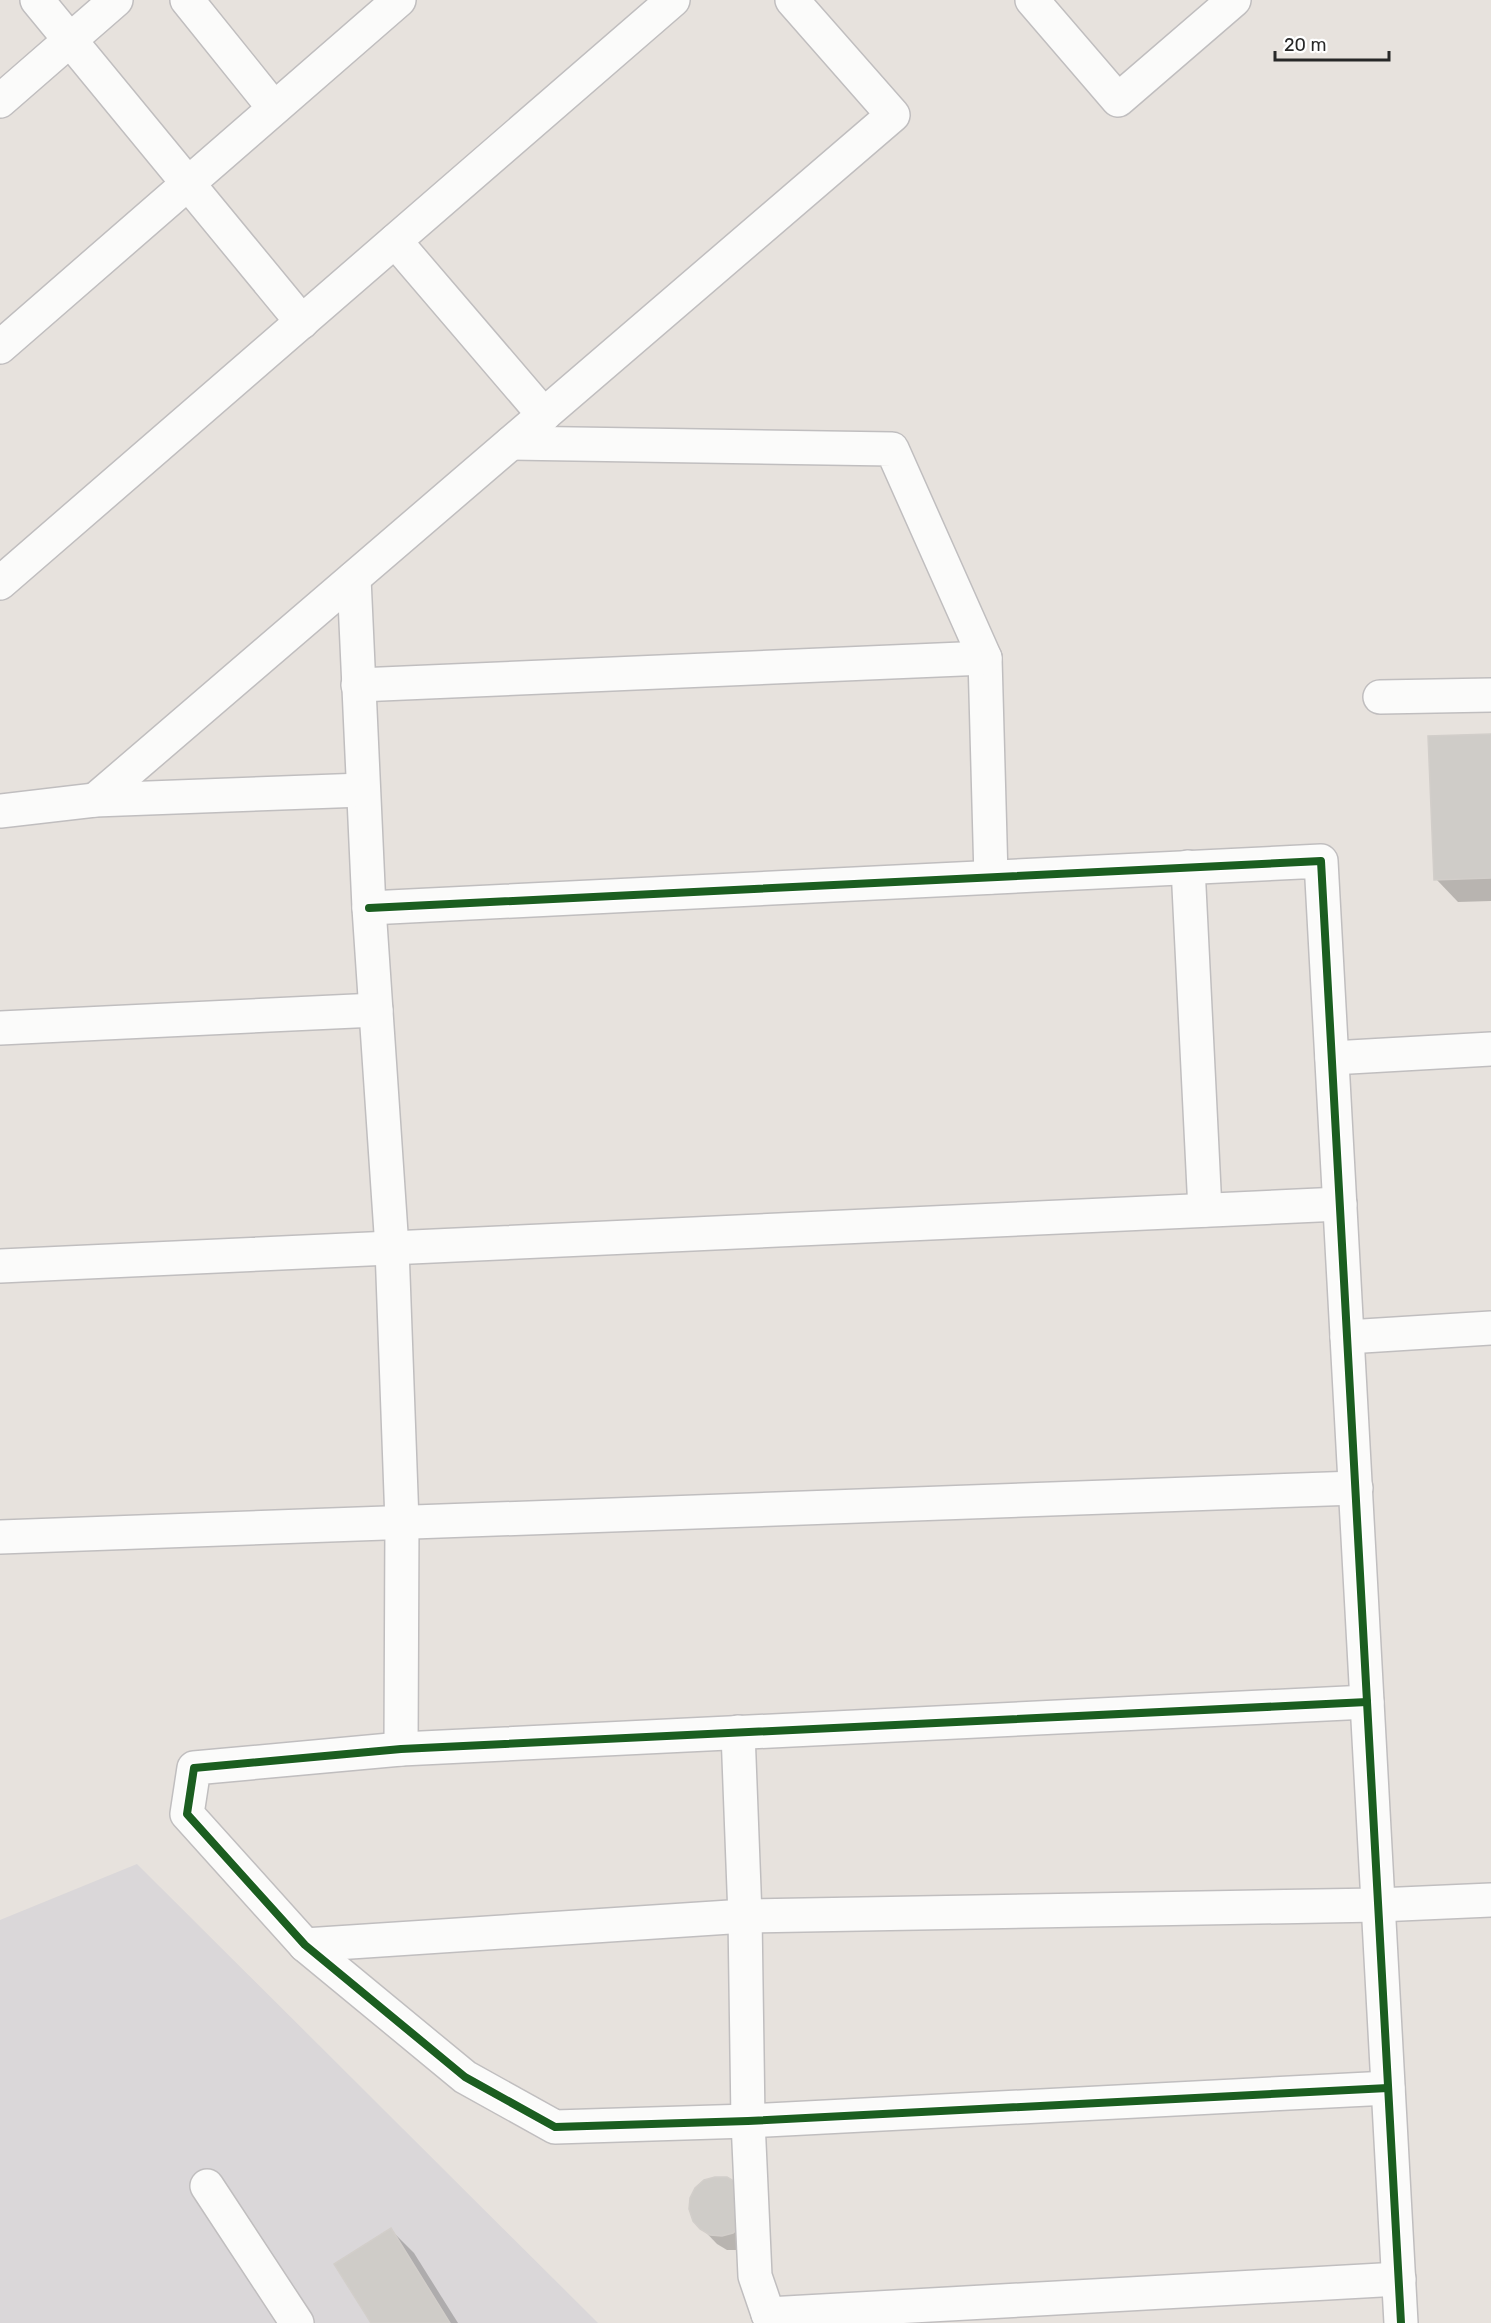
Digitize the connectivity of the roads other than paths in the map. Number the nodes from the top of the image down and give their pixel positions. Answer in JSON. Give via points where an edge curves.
{"nodes":[{"id":1,"x":37,"y":0,"type":"edge"},
{"id":2,"x":116,"y":0,"type":"edge"},
{"id":3,"x":187,"y":0,"type":"edge"},
{"id":4,"x":399,"y":0,"type":"edge"},
{"id":5,"x":673,"y":0,"type":"edge"},
{"id":6,"x":792,"y":0,"type":"edge"},
{"id":7,"x":1032,"y":0,"type":"edge"},
{"id":8,"x":1234,"y":0,"type":"edge"},
{"id":9,"x":70,"y":40,"type":"junction"},
{"id":10,"x":0,"y":101,"type":"edge"},
{"id":11,"x":274,"y":108,"type":"junction"},
{"id":12,"x":188,"y":183,"type":"junction"},
{"id":13,"x":395,"y":241,"type":"junction"},
{"id":14,"x":302,"y":322,"type":"junction"},
{"id":15,"x":0,"y":347,"type":"edge"},
{"id":16,"x":544,"y":415,"type":"junction"},
{"id":17,"x":511,"y":443,"type":"junction"},
{"id":18,"x":354,"y":578,"type":"junction"},
{"id":19,"x":0,"y":583,"type":"edge"},
{"id":20,"x":985,"y":658,"type":"junction"},
{"id":21,"x":358,"y":685,"type":"junction"},
{"id":22,"x":1491,"y":695,"type":"edge"},
{"id":23,"x":1380,"y":697,"type":"dead end"},
{"id":24,"x":363,"y":790,"type":"junction"},
{"id":25,"x":95,"y":800,"type":"junction"},
{"id":26,"x":0,"y":811,"type":"edge"},
{"id":27,"x":1188,"y":867,"type":"junction"},
{"id":28,"x":991,"y":877,"type":"junction"},
{"id":29,"x":369,"y":908,"type":"junction"},
{"id":30,"x":376,"y":1010,"type":"junction"},
{"id":31,"x":0,"y":1028,"type":"edge"},
{"id":32,"x":1491,"y":1049,"type":"edge"},
{"id":33,"x":1332,"y":1058,"type":"junction"},
{"id":34,"x":1340,"y":1204,"type":"junction"},
{"id":35,"x":1205,"y":1210,"type":"junction"},
{"id":36,"x":392,"y":1248,"type":"junction"},
{"id":37,"x":0,"y":1266,"type":"edge"},
{"id":38,"x":1491,"y":1328,"type":"edge"},
{"id":39,"x":1347,"y":1337,"type":"junction"},
{"id":40,"x":1356,"y":1488,"type":"junction"},
{"id":41,"x":402,"y":1522,"type":"junction"},
{"id":42,"x":0,"y":1537,"type":"edge"},
{"id":43,"x":1367,"y":1702,"type":"junction"},
{"id":44,"x":738,"y":1732,"type":"junction"},
{"id":45,"x":401,"y":1749,"type":"junction"},
{"id":46,"x":1491,"y":1900,"type":"edge"},
{"id":47,"x":1378,"y":1905,"type":"junction"},
{"id":48,"x":746,"y":1916,"type":"junction"},
{"id":49,"x":305,"y":1945,"type":"junction"},
{"id":50,"x":1388,"y":2088,"type":"junction"},
{"id":51,"x":748,"y":2121,"type":"junction"},
{"id":52,"x":207,"y":2186,"type":"dead end"},
{"id":53,"x":1399,"y":2279,"type":"junction"},
{"id":54,"x":771,"y":2318,"type":"edge"},
{"id":55,"x":297,"y":2323,"type":"edge"},
{"id":56,"x":1401,"y":2323,"type":"edge"}],
"edges":[{"from":1,"to":9,"type":"street"},
{"from":2,"to":9,"type":"street"},
{"from":3,"to":11,"type":"street"},
{"from":4,"to":11,"type":"street"},
{"from":5,"to":13,"type":"street"},
{"from":6,"to":16,"type":"street","via":[[893,116]]},
{"from":7,"to":8,"type":"street","via":[[1118,100]]},
{"from":9,"to":10,"type":"street"},
{"from":9,"to":12,"type":"street"},
{"from":11,"to":12,"type":"street"},
{"from":12,"to":14,"type":"street"},
{"from":12,"to":15,"type":"street"},
{"from":13,"to":14,"type":"street"},
{"from":13,"to":16,"type":"street"},
{"from":14,"to":19,"type":"street"},
{"from":16,"to":17,"type":"street"},
{"from":17,"to":18,"type":"street"},
{"from":17,"to":20,"type":"street","via":[[892,449]]},
{"from":18,"to":21,"type":"street"},
{"from":18,"to":25,"type":"street"},
{"from":20,"to":21,"type":"street"},
{"from":20,"to":28,"type":"street"},
{"from":21,"to":24,"type":"street"},
{"from":22,"to":23,"type":"street"},
{"from":24,"to":25,"type":"street"},
{"from":24,"to":29,"type":"street"},
{"from":25,"to":26,"type":"street"},
{"from":27,"to":28,"type":"street"},
{"from":27,"to":33,"type":"street","via":[[1321,861]]},
{"from":27,"to":35,"type":"street"},
{"from":28,"to":29,"type":"street"},
{"from":29,"to":30,"type":"street"},
{"from":30,"to":31,"type":"street"},
{"from":30,"to":36,"type":"street"},
{"from":32,"to":33,"type":"street"},
{"from":33,"to":34,"type":"street"},
{"from":34,"to":35,"type":"street"},
{"from":34,"to":39,"type":"street"},
{"from":35,"to":36,"type":"street"},
{"from":36,"to":37,"type":"street"},
{"from":36,"to":41,"type":"street"},
{"from":38,"to":39,"type":"street"},
{"from":39,"to":40,"type":"street"},
{"from":40,"to":41,"type":"street"},
{"from":40,"to":43,"type":"street"},
{"from":41,"to":42,"type":"street"},
{"from":41,"to":45,"type":"street"},
{"from":43,"to":44,"type":"street"},
{"from":43,"to":47,"type":"street"},
{"from":44,"to":45,"type":"street"},
{"from":44,"to":48,"type":"street"},
{"from":45,"to":49,"type":"street","via":[[194,1768],[187,1814]]},
{"from":46,"to":47,"type":"street"},
{"from":47,"to":48,"type":"street"},
{"from":47,"to":50,"type":"street"},
{"from":48,"to":49,"type":"street"},
{"from":48,"to":51,"type":"street"},
{"from":49,"to":51,"type":"street","via":[[465,2077],[555,2127]]},
{"from":50,"to":51,"type":"street"},
{"from":50,"to":53,"type":"street"},
{"from":51,"to":54,"type":"street","via":[[755,2276]]},
{"from":52,"to":55,"type":"street"},
{"from":53,"to":54,"type":"street"},
{"from":53,"to":56,"type":"street"}]}
